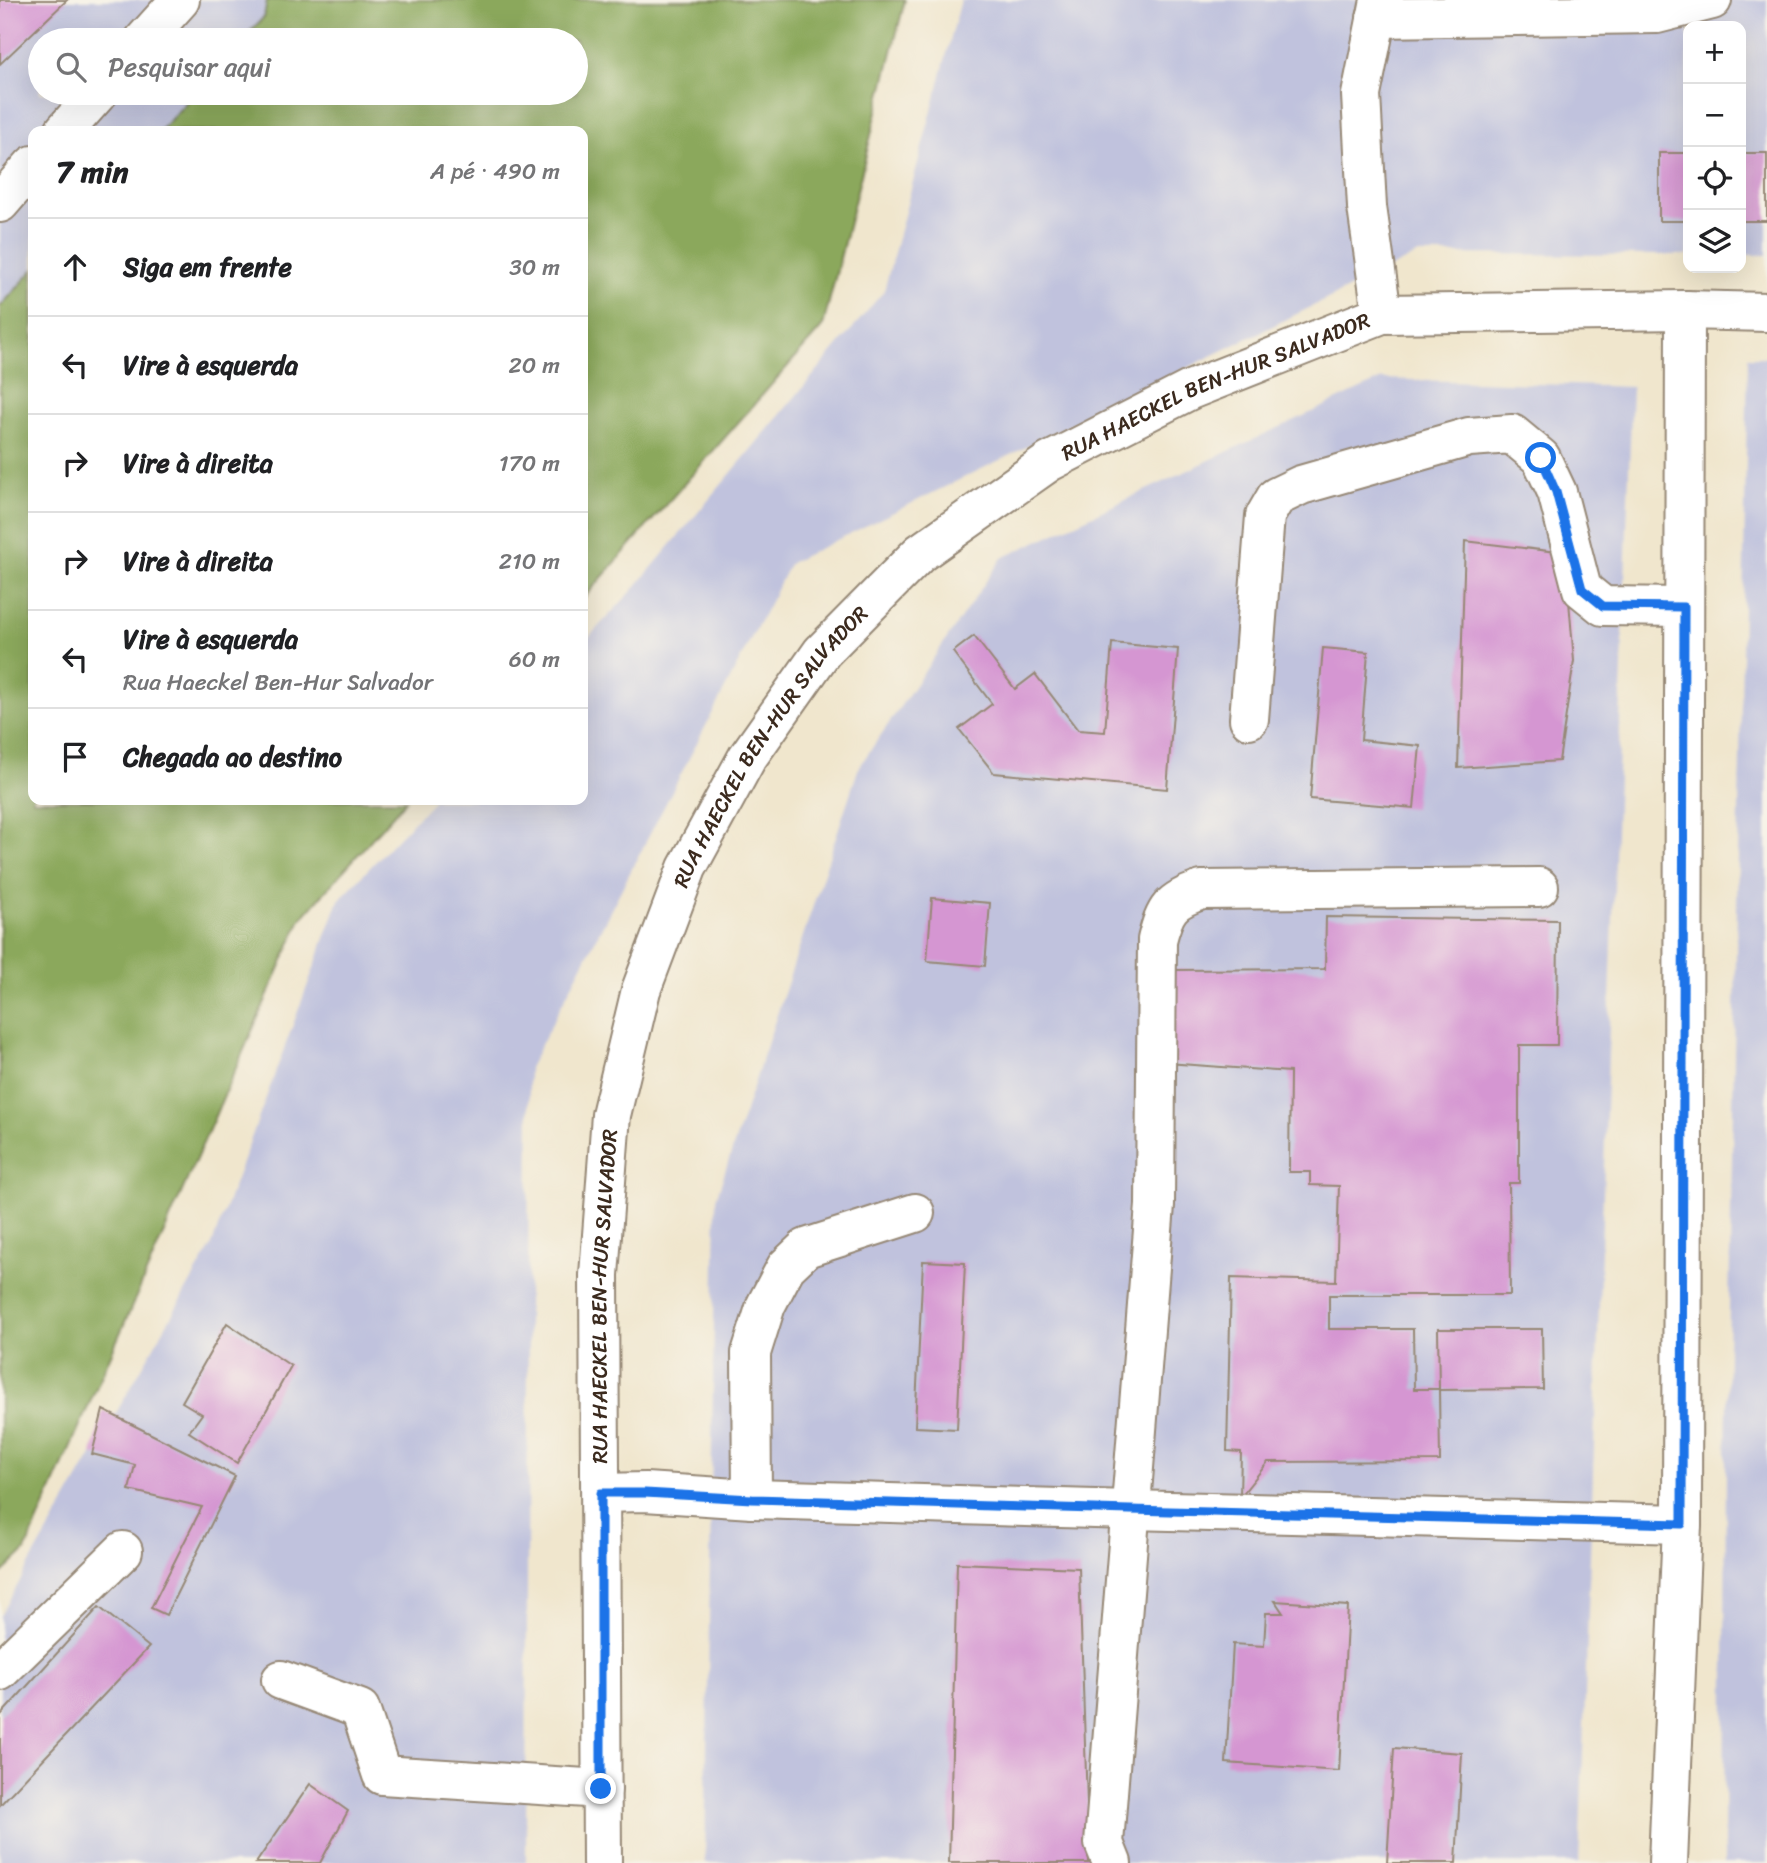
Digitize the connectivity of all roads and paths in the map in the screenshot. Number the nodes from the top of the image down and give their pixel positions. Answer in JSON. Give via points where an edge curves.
{"nodes":[{"id":1,"x":180,"y":0,"type":"edge"},
{"id":2,"x":1712,"y":0,"type":"edge"},
{"id":3,"x":1564,"y":8,"type":"edge"},
{"id":4,"x":1378,"y":9,"type":"edge"},
{"id":5,"x":155,"y":28,"type":"edge"},
{"id":6,"x":87,"y":105,"type":"edge"},
{"id":7,"x":68,"y":126,"type":"edge"},
{"id":8,"x":28,"y":171,"type":"edge"},
{"id":9,"x":0,"y":203,"type":"edge"},
{"id":10,"x":1685,"y":310,"type":"junction"},
{"id":11,"x":1767,"y":312,"type":"edge"},
{"id":12,"x":1382,"y":314,"type":"junction"},
{"id":13,"x":1684,"y":607,"type":"junction"},
{"id":14,"x":1249,"y":719,"type":"dead end"},
{"id":15,"x":1539,"y":887,"type":"dead end"},
{"id":16,"x":915,"y":1213,"type":"dead end"},
{"id":17,"x":601,"y":1493,"type":"junction"},
{"id":18,"x":752,"y":1499,"type":"junction"},
{"id":19,"x":1130,"y":1510,"type":"junction"},
{"id":20,"x":1682,"y":1524,"type":"junction"},
{"id":21,"x":123,"y":1551,"type":"dead end"},
{"id":22,"x":0,"y":1671,"type":"edge"},
{"id":23,"x":281,"y":1680,"type":"dead end"},
{"id":24,"x":601,"y":1789,"type":"junction"},
{"id":25,"x":602,"y":1863,"type":"edge"},
{"id":26,"x":1112,"y":1863,"type":"edge"},
{"id":27,"x":1668,"y":1863,"type":"edge"}],
"edges":[{"from":1,"to":5,"type":"street"},
{"from":2,"to":3,"type":"street","via":[[1657,14]]},
{"from":3,"to":4,"type":"street"},
{"from":4,"to":12,"type":"street","via":[[1361,95],[1367,207]]},
{"from":6,"to":7,"type":"street"},
{"from":8,"to":9,"type":"street"},
{"from":10,"to":11,"type":"street","name":"RUA HAECKEL BEN-HUR SALVADOR"},
{"from":10,"to":12,"type":"street","name":"RUA HAECKEL BEN-HUR SALVADOR"},
{"from":10,"to":13,"type":"street"},
{"from":12,"to":17,"type":"street","name":"RUA HAECKEL BEN-HUR SALVADOR","via":[[1190,390],[1049,462],[920,553],[822,652],[747,758],[687,868],[641,990],[611,1115],[599,1275]]},
{"from":13,"to":14,"type":"street","via":[[1603,606],[1582,589],[1556,492],[1541,458],[1512,433],[1469,437],[1301,485],[1276,497],[1265,516]]},
{"from":13,"to":20,"type":"street"},
{"from":15,"to":19,"type":"street","via":[[1202,890],[1180,897],[1164,913],[1157,940],[1155,1205]]},
{"from":16,"to":18,"type":"street","via":[[806,1248],[786,1267],[766,1305],[751,1353]]},
{"from":17,"to":18,"type":"street"},
{"from":17,"to":24,"type":"street","name":"RUA HAECKEL BEN-HUR SALVADOR"},
{"from":18,"to":19,"type":"street"},
{"from":19,"to":20,"type":"street"},
{"from":19,"to":26,"type":"street","via":[[1104,1843]]},
{"from":20,"to":27,"type":"street"},
{"from":21,"to":22,"type":"street"},
{"from":23,"to":24,"type":"street","via":[[360,1709],[382,1775]]},
{"from":24,"to":25,"type":"street","name":"RUA HAECKEL BEN-HUR SALVADOR"}]}
